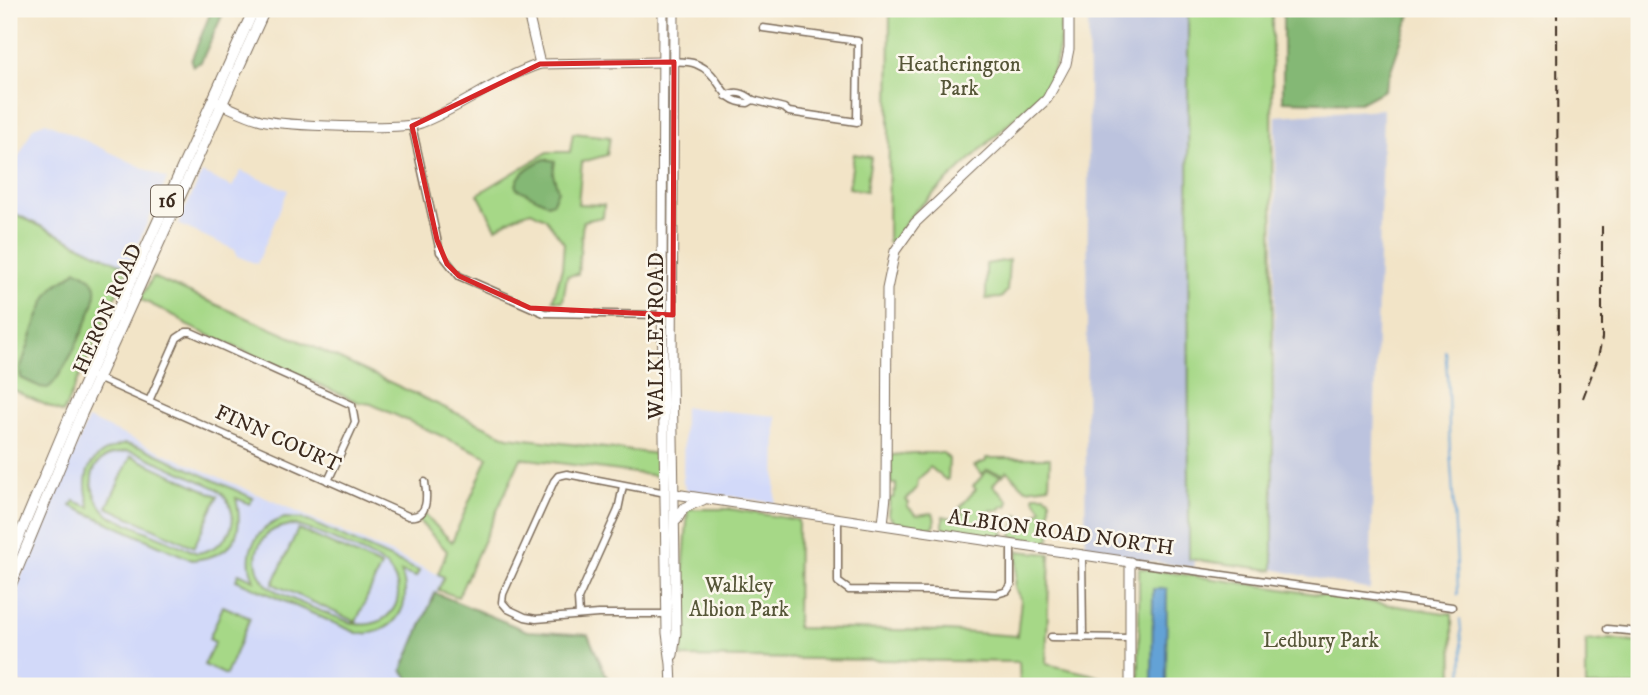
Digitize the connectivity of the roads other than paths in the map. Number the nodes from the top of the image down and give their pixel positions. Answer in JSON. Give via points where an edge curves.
{"nodes":[{"id":1,"x":254,"y":9,"type":"edge"},
{"id":2,"x":265,"y":9,"type":"edge"},
{"id":3,"x":527,"y":9,"type":"edge"},
{"id":4,"x":663,"y":9,"type":"edge"},
{"id":5,"x":674,"y":9,"type":"edge"},
{"id":6,"x":1069,"y":9,"type":"edge"},
{"id":7,"x":763,"y":28,"type":"dead end"},
{"id":8,"x":662,"y":62,"type":"junction"},
{"id":9,"x":674,"y":62,"type":"junction"},
{"id":10,"x":540,"y":64,"type":"junction"},
{"id":11,"x":218,"y":102,"type":"junction"},
{"id":12,"x":412,"y":126,"type":"junction"},
{"id":13,"x":673,"y":314,"type":"junction"},
{"id":14,"x":662,"y":315,"type":"junction"},
{"id":15,"x":94,"y":377,"type":"junction"},
{"id":16,"x":149,"y":401,"type":"junction"},
{"id":17,"x":328,"y":481,"type":"junction"},
{"id":18,"x":425,"y":482,"type":"dead end"},
{"id":19,"x":623,"y":485,"type":"junction"},
{"id":20,"x":670,"y":494,"type":"junction"},
{"id":21,"x":705,"y":499,"type":"junction"},
{"id":22,"x":838,"y":519,"type":"junction"},
{"id":23,"x":676,"y":522,"type":"junction"},
{"id":24,"x":883,"y":524,"type":"junction"},
{"id":25,"x":1012,"y":544,"type":"junction"},
{"id":26,"x":1082,"y":554,"type":"junction"},
{"id":27,"x":9,"y":561,"type":"edge"},
{"id":28,"x":1130,"y":562,"type":"junction"},
{"id":29,"x":9,"y":589,"type":"edge"},
{"id":30,"x":1452,"y":607,"type":"dead end"},
{"id":31,"x":666,"y":614,"type":"junction"},
{"id":32,"x":579,"y":615,"type":"junction"},
{"id":33,"x":1607,"y":629,"type":"dead end"},
{"id":34,"x":1639,"y":632,"type":"edge"},
{"id":35,"x":1051,"y":637,"type":"dead end"},
{"id":36,"x":1083,"y":638,"type":"junction"},
{"id":37,"x":1130,"y":638,"type":"junction"},
{"id":38,"x":671,"y":664,"type":"junction"},
{"id":39,"x":672,"y":686,"type":"edge"},
{"id":40,"x":1130,"y":686,"type":"edge"}],
"edges":[{"from":1,"to":11,"type":"main road","name":"HERON ROAD","number":"16"},
{"from":2,"to":11,"type":"main road","name":"HERON ROAD","number":"16"},
{"from":3,"to":10,"type":"street"},
{"from":4,"to":8,"type":"street","name":"WALKLEY ROAD"},
{"from":5,"to":9,"type":"street","name":"WALKLEY ROAD"},
{"from":6,"to":24,"type":"street","via":[[1066,64],[1047,99],[915,223],[895,251],[887,289]]},
{"from":7,"to":9,"type":"street","via":[[858,41],[857,122],[789,112],[753,100],[739,102],[726,96],[708,71]]},
{"from":8,"to":9,"type":"street"},
{"from":8,"to":10,"type":"street"},
{"from":8,"to":14,"type":"street","name":"WALKLEY ROAD"},
{"from":9,"to":13,"type":"street","name":"WALKLEY ROAD"},
{"from":10,"to":12,"type":"street"},
{"from":11,"to":12,"type":"street","via":[[261,120]]},
{"from":11,"to":15,"type":"main road","name":"HERON ROAD","number":"16"},
{"from":12,"to":14,"type":"street","via":[[440,252],[459,276],[544,313]]},
{"from":13,"to":14,"type":"street"},
{"from":13,"to":20,"type":"street","name":"WALKLEY ROAD"},
{"from":14,"to":20,"type":"street","name":"WALKLEY ROAD"},
{"from":15,"to":16,"type":"street","name":"FINN COURT"},
{"from":15,"to":27,"type":"main road","name":"HERON ROAD","number":"16"},
{"from":15,"to":29,"type":"main road","name":"HERON ROAD","number":"16"},
{"from":16,"to":17,"type":"street","name":"FINN COURT"},
{"from":16,"to":17,"type":"street","via":[[177,338],[191,332],[352,405],[355,422]]},
{"from":17,"to":18,"type":"street","name":"FINN COURT","via":[[412,517],[422,512],[428,500]]},
{"from":19,"to":20,"type":"street"},
{"from":19,"to":32,"type":"street","via":[[618,509],[579,599]]},
{"from":19,"to":32,"type":"street","via":[[558,476],[503,594],[504,607],[525,617]]},
{"from":20,"to":21,"type":"street","name":"ALBION ROAD NORTH"},
{"from":20,"to":23,"type":"street","name":"WALKLEY ROAD"},
{"from":20,"to":31,"type":"street","name":"WALKLEY ROAD"},
{"from":21,"to":22,"type":"street","name":"ALBION ROAD NORTH"},
{"from":21,"to":23,"type":"street","via":[[684,508]]},
{"from":22,"to":24,"type":"street","name":"ALBION ROAD NORTH"},
{"from":22,"to":25,"type":"street","via":[[838,582],[849,590],[997,594],[1011,585]]},
{"from":23,"to":38,"type":"street","name":"WALKLEY ROAD","via":[[676,633]]},
{"from":24,"to":25,"type":"street","name":"ALBION ROAD NORTH"},
{"from":25,"to":26,"type":"street","name":"ALBION ROAD NORTH"},
{"from":26,"to":28,"type":"street","name":"ALBION ROAD NORTH"},
{"from":26,"to":36,"type":"street"},
{"from":28,"to":30,"type":"street","name":"ALBION ROAD NORTH"},
{"from":28,"to":37,"type":"street"},
{"from":31,"to":32,"type":"street"},
{"from":31,"to":38,"type":"street","name":"WALKLEY ROAD"},
{"from":33,"to":34,"type":"street"},
{"from":35,"to":36,"type":"street"},
{"from":36,"to":37,"type":"street"},
{"from":37,"to":40,"type":"street"},
{"from":38,"to":39,"type":"street","name":"WALKLEY ROAD"}]}
